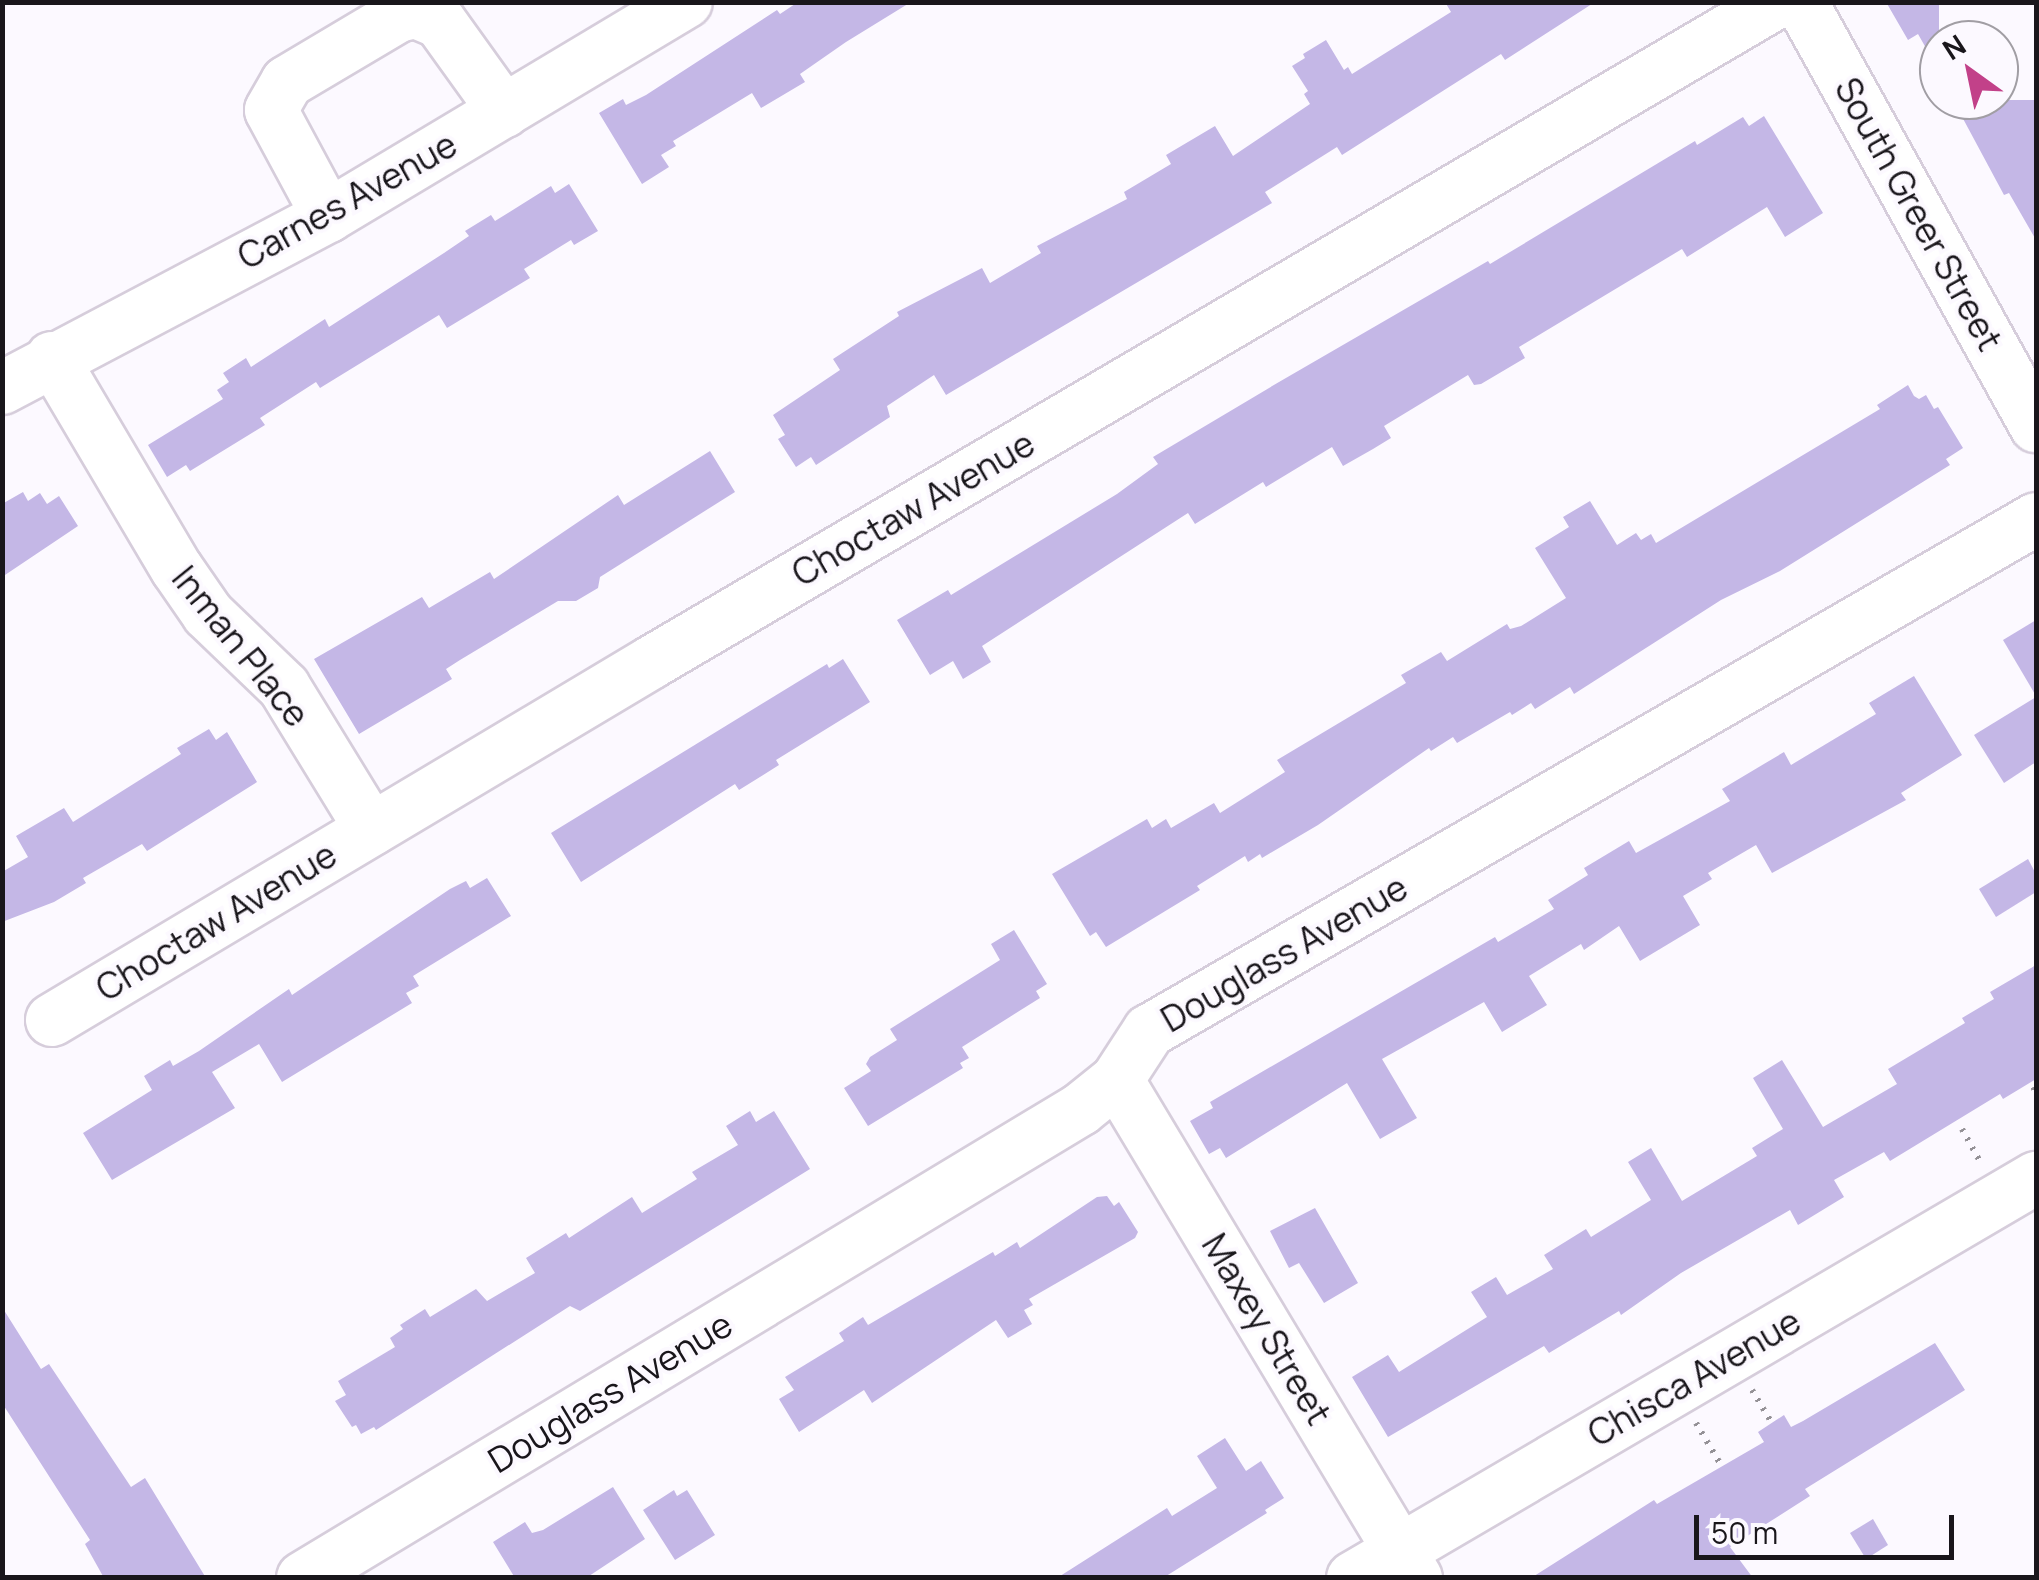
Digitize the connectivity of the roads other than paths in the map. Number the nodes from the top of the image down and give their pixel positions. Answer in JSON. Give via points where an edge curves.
{"nodes":[{"id":1,"x":686,"y":2,"type":"edge"},
{"id":2,"x":1777,"y":2,"type":"edge"},
{"id":3,"x":1801,"y":2,"type":"edge"},
{"id":4,"x":504,"y":111,"type":"junction"},
{"id":5,"x":328,"y":216,"type":"junction"},
{"id":6,"x":52,"y":358,"type":"junction"},
{"id":7,"x":2,"y":388,"type":"edge"},
{"id":8,"x":2036,"y":426,"type":"edge"},
{"id":9,"x":2036,"y":519,"type":"edge"},
{"id":10,"x":371,"y":829,"type":"junction"},
{"id":11,"x":52,"y":1020,"type":"dead end"},
{"id":12,"x":1117,"y":1080,"type":"junction"},
{"id":13,"x":2036,"y":1178,"type":"edge"},
{"id":14,"x":1408,"y":1563,"type":"edge"},
{"id":15,"x":303,"y":1578,"type":"edge"},
{"id":16,"x":1354,"y":1578,"type":"edge"}],
"edges":[{"from":1,"to":4,"type":"street","name":"Carnes Avenue"},
{"from":2,"to":10,"type":"street","name":"Choctaw Avenue"},
{"from":3,"to":8,"type":"street","name":"South Greer Street"},
{"from":4,"to":5,"type":"street","name":"Carnes Avenue"},
{"from":4,"to":5,"type":"street","via":[[440,22],[416,12],[398,16],[287,82],[270,110]]},
{"from":5,"to":6,"type":"street","name":"Carnes Avenue"},
{"from":6,"to":7,"type":"street","name":"Carnes Avenue"},
{"from":6,"to":10,"type":"street","name":"Inman Place","via":[[176,570],[208,614],[284,687]]},
{"from":9,"to":12,"type":"street","name":"Douglass Avenue","via":[[1150,1031]]},
{"from":10,"to":11,"type":"street","name":"Choctaw Avenue"},
{"from":12,"to":14,"type":"street","name":"Maxey Street"},
{"from":12,"to":15,"type":"street","name":"Douglass Avenue","via":[[1064,1120]]},
{"from":13,"to":14,"type":"street","name":"Chisca Avenue"},
{"from":14,"to":16,"type":"street","name":"Chisca Avenue"}]}
